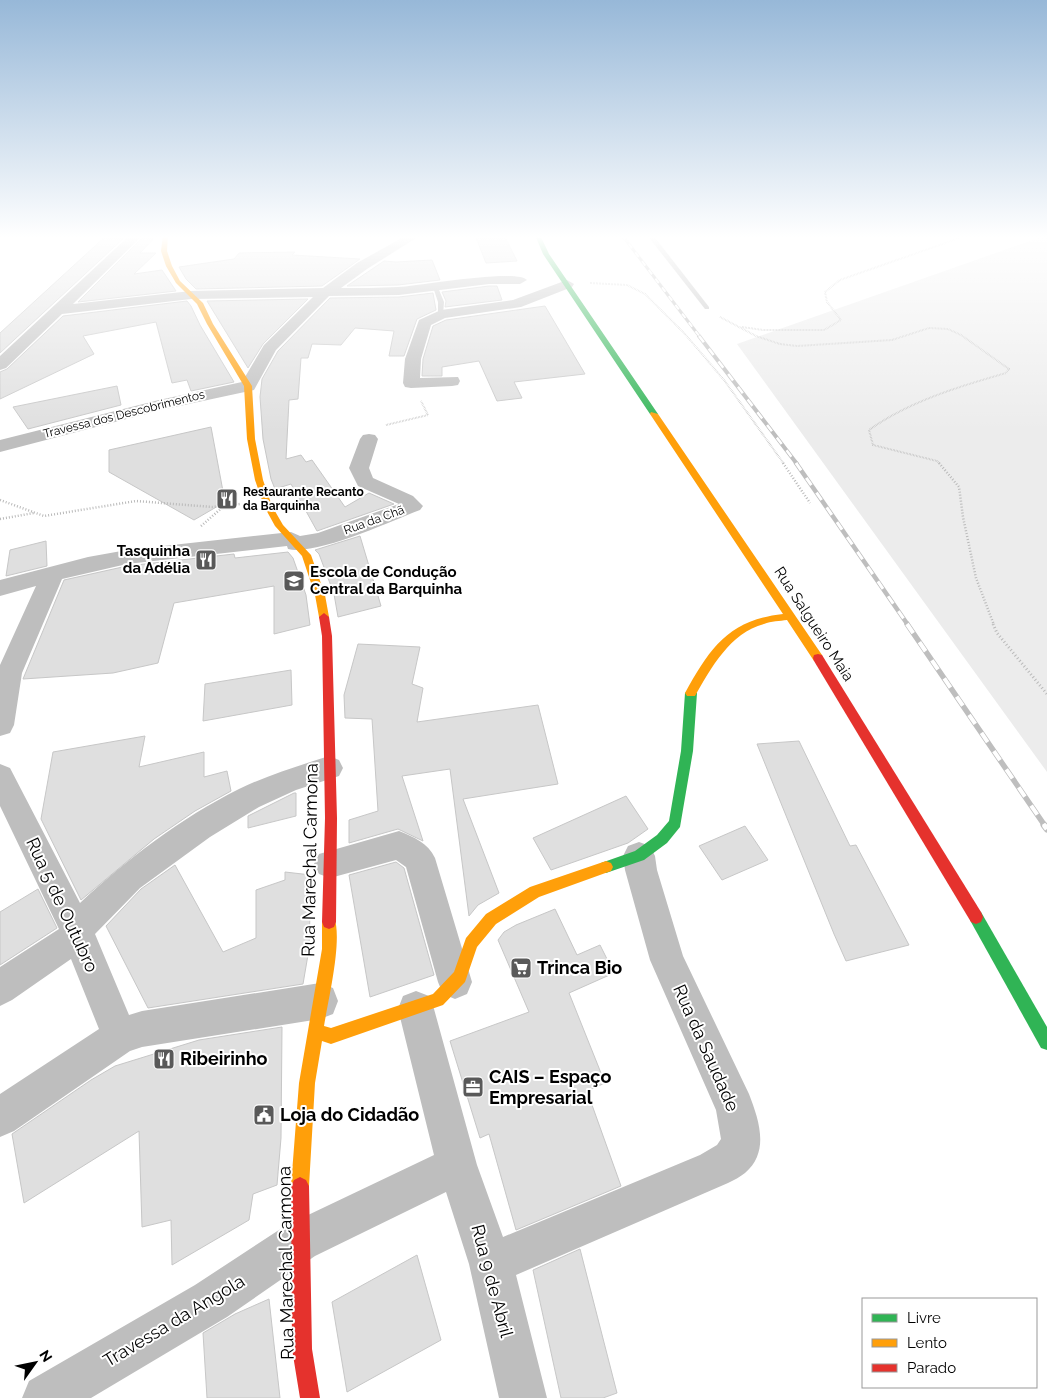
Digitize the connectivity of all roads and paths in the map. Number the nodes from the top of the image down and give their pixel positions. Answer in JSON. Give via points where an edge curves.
{"nodes":[{"id":1,"x":67,"y":300,"type":"edge"},
{"id":2,"x":144,"y":300,"type":"edge"},
{"id":3,"x":197,"y":300,"type":"edge"},
{"id":4,"x":318,"y":300,"type":"edge"},
{"id":5,"x":441,"y":300,"type":"edge"},
{"id":6,"x":526,"y":300,"type":"edge"},
{"id":7,"x":578,"y":300,"type":"edge"},
{"id":8,"x":651,"y":300,"type":"edge"},
{"id":9,"x":700,"y":300,"type":"edge"},
{"id":10,"x":827,"y":300,"type":"edge"},
{"id":11,"x":706,"y":308,"type":"joint"},
{"id":12,"x":56,"y":310,"type":"junction"},
{"id":13,"x":441,"y":314,"type":"junction"},
{"id":14,"x":739,"y":327,"type":"junction"},
{"id":15,"x":0,"y":365,"type":"edge"},
{"id":16,"x":452,"y":381,"type":"dead end"},
{"id":17,"x":411,"y":383,"type":"junction"},
{"id":18,"x":248,"y":386,"type":"junction"},
{"id":19,"x":369,"y":439,"type":"joint"},
{"id":20,"x":0,"y":446,"type":"edge"},
{"id":21,"x":0,"y":500,"type":"edge"},
{"id":22,"x":810,"y":503,"type":"dead end"},
{"id":23,"x":225,"y":505,"type":"dead end"},
{"id":24,"x":36,"y":513,"type":"junction"},
{"id":25,"x":0,"y":519,"type":"edge"},
{"id":26,"x":294,"y":541,"type":"junction"},
{"id":27,"x":171,"y":552,"type":"joint"},
{"id":28,"x":52,"y":575,"type":"junction"},
{"id":29,"x":0,"y":588,"type":"edge"},
{"id":30,"x":791,"y":616,"type":"junction"},
{"id":31,"x":1047,"y":694,"type":"edge"},
{"id":32,"x":0,"y":725,"type":"edge"},
{"id":33,"x":329,"y":768,"type":"junction"},
{"id":34,"x":0,"y":776,"type":"edge"},
{"id":35,"x":639,"y":856,"type":"junction"},
{"id":36,"x":330,"y":864,"type":"junction"},
{"id":37,"x":77,"y":932,"type":"junction"},
{"id":38,"x":455,"y":982,"type":"junction"},
{"id":39,"x":0,"y":988,"type":"edge"},
{"id":40,"x":416,"y":1009,"type":"junction"},
{"id":41,"x":318,"y":1017,"type":"junction"},
{"id":42,"x":120,"y":1036,"type":"junction"},
{"id":43,"x":1047,"y":1042,"type":"edge"},
{"id":44,"x":0,"y":1117,"type":"edge"},
{"id":45,"x":457,"y":1165,"type":"junction"},
{"id":46,"x":300,"y":1241,"type":"junction"},
{"id":47,"x":491,"y":1264,"type":"junction"},
{"id":48,"x":46,"y":1398,"type":"edge"},
{"id":49,"x":310,"y":1398,"type":"edge"},
{"id":50,"x":523,"y":1398,"type":"edge"}],
"edges":[{"from":1,"to":12,"type":"street"},
{"from":2,"to":12,"type":"street"},
{"from":3,"to":18,"type":"street"},
{"from":4,"to":18,"type":"street","via":[[270,348]]},
{"from":5,"to":13,"type":"lane"},
{"from":6,"to":13,"type":"street"},
{"from":7,"to":30,"type":"street","name":"Rua Salgueiro Maia"},
{"from":8,"to":22,"type":"path","via":[[718,372]]},
{"from":9,"to":11,"type":"lane"},
{"from":10,"to":14,"type":"path","via":[[841,320],[824,330]]},
{"from":11,"to":14,"type":"path"},
{"from":12,"to":15,"type":"street"},
{"from":13,"to":17,"type":"street","via":[[424,323],[413,359]]},
{"from":14,"to":31,"type":"path","via":[[780,344],[797,346],[892,340],[930,328],[948,329],[1008,369],[1006,373],[944,391],[890,415],[869,430],[873,445],[936,460],[959,487],[976,578],[996,633]]},
{"from":16,"to":17,"type":"street"},
{"from":17,"to":19,"type":"path","via":[[428,415],[381,426],[376,438]]},
{"from":18,"to":20,"type":"street","name":"Travessa dos Descobrimentos"},
{"from":18,"to":26,"type":"street","name":"Rua Marechal Carmona","via":[[250,439],[259,480],[279,526]]},
{"from":19,"to":26,"type":"street","name":"Rua da Chã","via":[[359,468],[365,482],[413,506],[322,539]]},
{"from":21,"to":24,"type":"path"},
{"from":23,"to":24,"type":"path","via":[[212,507],[136,501],[44,516]]},
{"from":24,"to":25,"type":"path"},
{"from":26,"to":27,"type":"street"},
{"from":26,"to":33,"type":"street","name":"Rua Marechal Carmona","via":[[306,554],[320,595],[327,636]]},
{"from":27,"to":28,"type":"street","via":[[127,556]]},
{"from":28,"to":29,"type":"street"},
{"from":28,"to":32,"type":"street","via":[[9,673]]},
{"from":30,"to":35,"type":"street","via":[[760,621],[746,627],[722,646],[701,675],[691,693],[687,751],[675,823],[662,840]]},
{"from":30,"to":43,"type":"street","name":"Rua Salgueiro Maia","via":[[903,794]]},
{"from":33,"to":36,"type":"street","name":"Rua Marechal Carmona"},
{"from":33,"to":37,"type":"street","via":[[249,798],[199,828],[129,878]]},
{"from":34,"to":37,"type":"street","name":"Rua 5 de Outubro"},
{"from":35,"to":38,"type":"street","via":[[535,892],[492,919],[471,943],[460,977]]},
{"from":35,"to":47,"type":"street","name":"Rua da Saudade","via":[[667,960],[735,1108],[742,1145],[730,1159],[714,1169]]},
{"from":36,"to":38,"type":"street","via":[[399,845],[419,858]]},
{"from":36,"to":41,"type":"street","name":"Rua Marechal Carmona","via":[[329,949]]},
{"from":37,"to":39,"type":"street"},
{"from":37,"to":42,"type":"street","name":"Rua 5 de Outubro"},
{"from":38,"to":40,"type":"street","via":[[438,1000]]},
{"from":40,"to":41,"type":"street","via":[[331,1036]]},
{"from":40,"to":45,"type":"street","name":"Rua 9 de Abril"},
{"from":41,"to":42,"type":"street","via":[[142,1028]]},
{"from":41,"to":46,"type":"street","name":"Rua Marechal Carmona","via":[[307,1082]]},
{"from":42,"to":44,"type":"street"},
{"from":45,"to":46,"type":"street","name":"Travessa da Angola"},
{"from":45,"to":47,"type":"street","name":"Rua 9 de Abril"},
{"from":46,"to":48,"type":"street","name":"Travessa da Angola","via":[[211,1301]]},
{"from":46,"to":49,"type":"street","name":"Rua Marechal Carmona","via":[[302,1349]]},
{"from":47,"to":50,"type":"street","name":"Rua 9 de Abril"}]}
